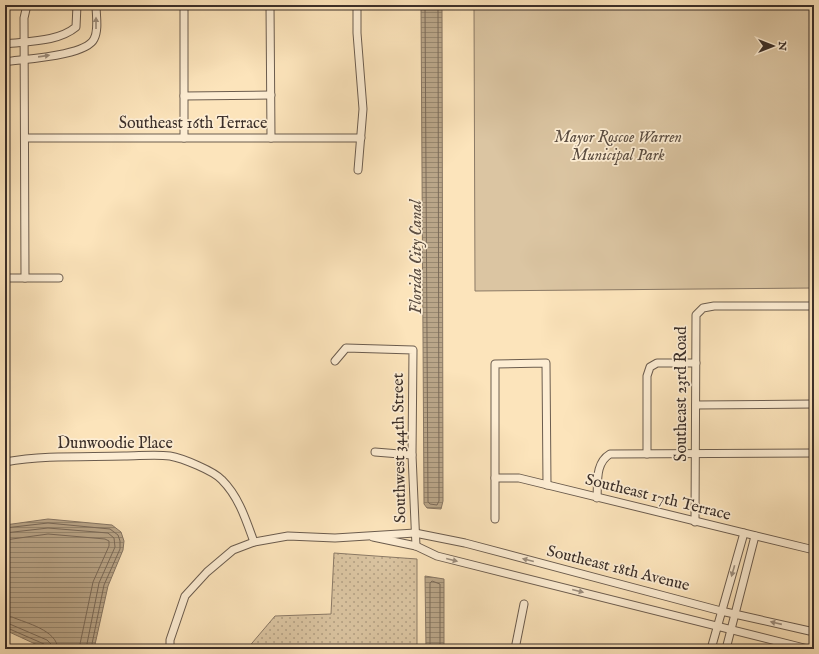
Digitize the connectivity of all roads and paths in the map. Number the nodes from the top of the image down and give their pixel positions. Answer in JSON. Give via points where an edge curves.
{"nodes":[{"id":1,"x":27,"y":5,"type":"edge"},
{"id":2,"x":77,"y":5,"type":"edge"},
{"id":3,"x":96,"y":5,"type":"edge"},
{"id":4,"x":184,"y":5,"type":"edge"},
{"id":5,"x":270,"y":5,"type":"edge"},
{"id":6,"x":357,"y":5,"type":"edge"},
{"id":7,"x":24,"y":41,"type":"junction"},
{"id":8,"x":5,"y":44,"type":"edge"},
{"id":9,"x":24,"y":59,"type":"junction"},
{"id":10,"x":5,"y":62,"type":"edge"},
{"id":11,"x":271,"y":95,"type":"junction"},
{"id":12,"x":184,"y":96,"type":"junction"},
{"id":13,"x":25,"y":138,"type":"junction"},
{"id":14,"x":184,"y":138,"type":"junction"},
{"id":15,"x":271,"y":138,"type":"junction"},
{"id":16,"x":361,"y":138,"type":"junction"},
{"id":17,"x":358,"y":170,"type":"dead end"},
{"id":18,"x":5,"y":278,"type":"edge"},
{"id":19,"x":25,"y":278,"type":"junction"},
{"id":20,"x":60,"y":278,"type":"dead end"},
{"id":21,"x":814,"y":306,"type":"edge"},
{"id":22,"x":335,"y":361,"type":"dead end"},
{"id":23,"x":696,"y":362,"type":"junction"},
{"id":24,"x":814,"y":404,"type":"edge"},
{"id":25,"x":696,"y":405,"type":"junction"},
{"id":26,"x":375,"y":452,"type":"dead end"},
{"id":27,"x":696,"y":453,"type":"junction"},
{"id":28,"x":814,"y":453,"type":"edge"},
{"id":29,"x":647,"y":454,"type":"junction"},
{"id":30,"x":412,"y":455,"type":"junction"},
{"id":31,"x":5,"y":462,"type":"edge"},
{"id":32,"x":495,"y":478,"type":"junction"},
{"id":33,"x":548,"y":485,"type":"junction"},
{"id":34,"x":597,"y":498,"type":"junction"},
{"id":35,"x":495,"y":519,"type":"dead end"},
{"id":36,"x":695,"y":522,"type":"junction"},
{"id":37,"x":744,"y":533,"type":"junction"},
{"id":38,"x":415,"y":534,"type":"junction"},
{"id":39,"x":367,"y":536,"type":"junction"},
{"id":40,"x":755,"y":536,"type":"junction"},
{"id":41,"x":254,"y":542,"type":"junction"},
{"id":42,"x":416,"y":546,"type":"junction"},
{"id":43,"x":814,"y":550,"type":"edge"},
{"id":44,"x":524,"y":604,"type":"dead end"},
{"id":45,"x":721,"y":611,"type":"junction"},
{"id":46,"x":735,"y":614,"type":"junction"},
{"id":47,"x":717,"y":626,"type":"junction"},
{"id":48,"x":731,"y":630,"type":"junction"},
{"id":49,"x":814,"y":632,"type":"edge"},
{"id":50,"x":170,"y":649,"type":"edge"},
{"id":51,"x":515,"y":649,"type":"edge"},
{"id":52,"x":711,"y":649,"type":"edge"},
{"id":53,"x":726,"y":649,"type":"edge"},
{"id":54,"x":808,"y":649,"type":"edge"}],
"edges":[{"from":1,"to":7,"type":"street"},
{"from":2,"to":7,"type":"street","via":[[76,27],[60,36]]},
{"from":9,"to":3,"type":"street","one_way":true,"via":[[76,51],[87,46],[94,40],[96,32]]},
{"from":4,"to":12,"type":"street"},
{"from":5,"to":11,"type":"street"},
{"from":6,"to":16,"type":"street","via":[[363,109]]},
{"from":7,"to":8,"type":"street"},
{"from":7,"to":9,"type":"street"},
{"from":9,"to":10,"type":"street"},
{"from":9,"to":13,"type":"street"},
{"from":11,"to":12,"type":"street"},
{"from":11,"to":15,"type":"street"},
{"from":12,"to":14,"type":"street"},
{"from":13,"to":14,"type":"street","name":"Southeast 16th Terrace"},
{"from":13,"to":19,"type":"street"},
{"from":14,"to":15,"type":"street","name":"Southeast 16th Terrace"},
{"from":15,"to":16,"type":"street","name":"Southeast 16th Terrace"},
{"from":16,"to":17,"type":"street"},
{"from":18,"to":19,"type":"street"},
{"from":19,"to":20,"type":"street"},
{"from":21,"to":23,"type":"street","name":"Southeast 23rd Road","via":[[703,308],[696,315]]},
{"from":22,"to":30,"type":"street","name":"Southwest 344th Street","via":[[346,348],[413,350]]},
{"from":23,"to":25,"type":"street","name":"Southeast 23rd Road"},
{"from":23,"to":29,"type":"street","via":[[657,363],[650,367],[647,376]]},
{"from":24,"to":25,"type":"street"},
{"from":25,"to":27,"type":"street","name":"Southeast 23rd Road"},
{"from":26,"to":30,"type":"street"},
{"from":27,"to":28,"type":"street"},
{"from":27,"to":29,"type":"street"},
{"from":27,"to":36,"type":"street","name":"Southeast 23rd Road"},
{"from":29,"to":34,"type":"street","via":[[610,454],[603,458]]},
{"from":30,"to":38,"type":"street","name":"Southwest 344th Street"},
{"from":31,"to":41,"type":"street","name":"Dunwoodie Place","via":[[85,456],[168,456],[184,459],[221,478],[234,493]]},
{"from":32,"to":33,"type":"street","name":"Southeast 17th Terrace","via":[[519,478]]},
{"from":32,"to":33,"type":"street","via":[[495,364],[546,363]]},
{"from":32,"to":35,"type":"street"},
{"from":33,"to":34,"type":"street","name":"Southeast 17th Terrace"},
{"from":34,"to":36,"type":"street","name":"Southeast 17th Terrace"},
{"from":36,"to":37,"type":"street","name":"Southeast 17th Terrace"},
{"from":37,"to":40,"type":"street","name":"Southeast 17th Terrace"},
{"from":37,"to":45,"type":"street","one_way":true},
{"from":38,"to":39,"type":"street","name":"Southeast 18th Avenue"},
{"from":38,"to":42,"type":"street","name":"Southwest 344th Street"},
{"from":45,"to":38,"type":"street","name":"Southeast 18th Avenue","one_way":true,"via":[[465,543]]},
{"from":39,"to":41,"type":"street","via":[[288,536]]},
{"from":39,"to":42,"type":"street","name":"Southeast 18th Avenue"},
{"from":40,"to":43,"type":"street","name":"Southeast 17th Terrace"},
{"from":40,"to":46,"type":"street"},
{"from":41,"to":50,"type":"street","via":[[233,550],[207,572],[185,596],[170,640]]},
{"from":42,"to":47,"type":"street","name":"Southeast 18th Avenue","one_way":true,"via":[[437,556]]},
{"from":44,"to":51,"type":"street"},
{"from":45,"to":46,"type":"street","name":"Southeast 18th Avenue"},
{"from":45,"to":47,"type":"street"},
{"from":46,"to":48,"type":"street"},
{"from":49,"to":46,"type":"street","name":"Southeast 18th Avenue","one_way":true},
{"from":47,"to":48,"type":"street","name":"Southeast 18th Avenue"},
{"from":47,"to":52,"type":"street"},
{"from":48,"to":53,"type":"street"},
{"from":48,"to":54,"type":"street","name":"Southeast 18th Avenue"}]}
